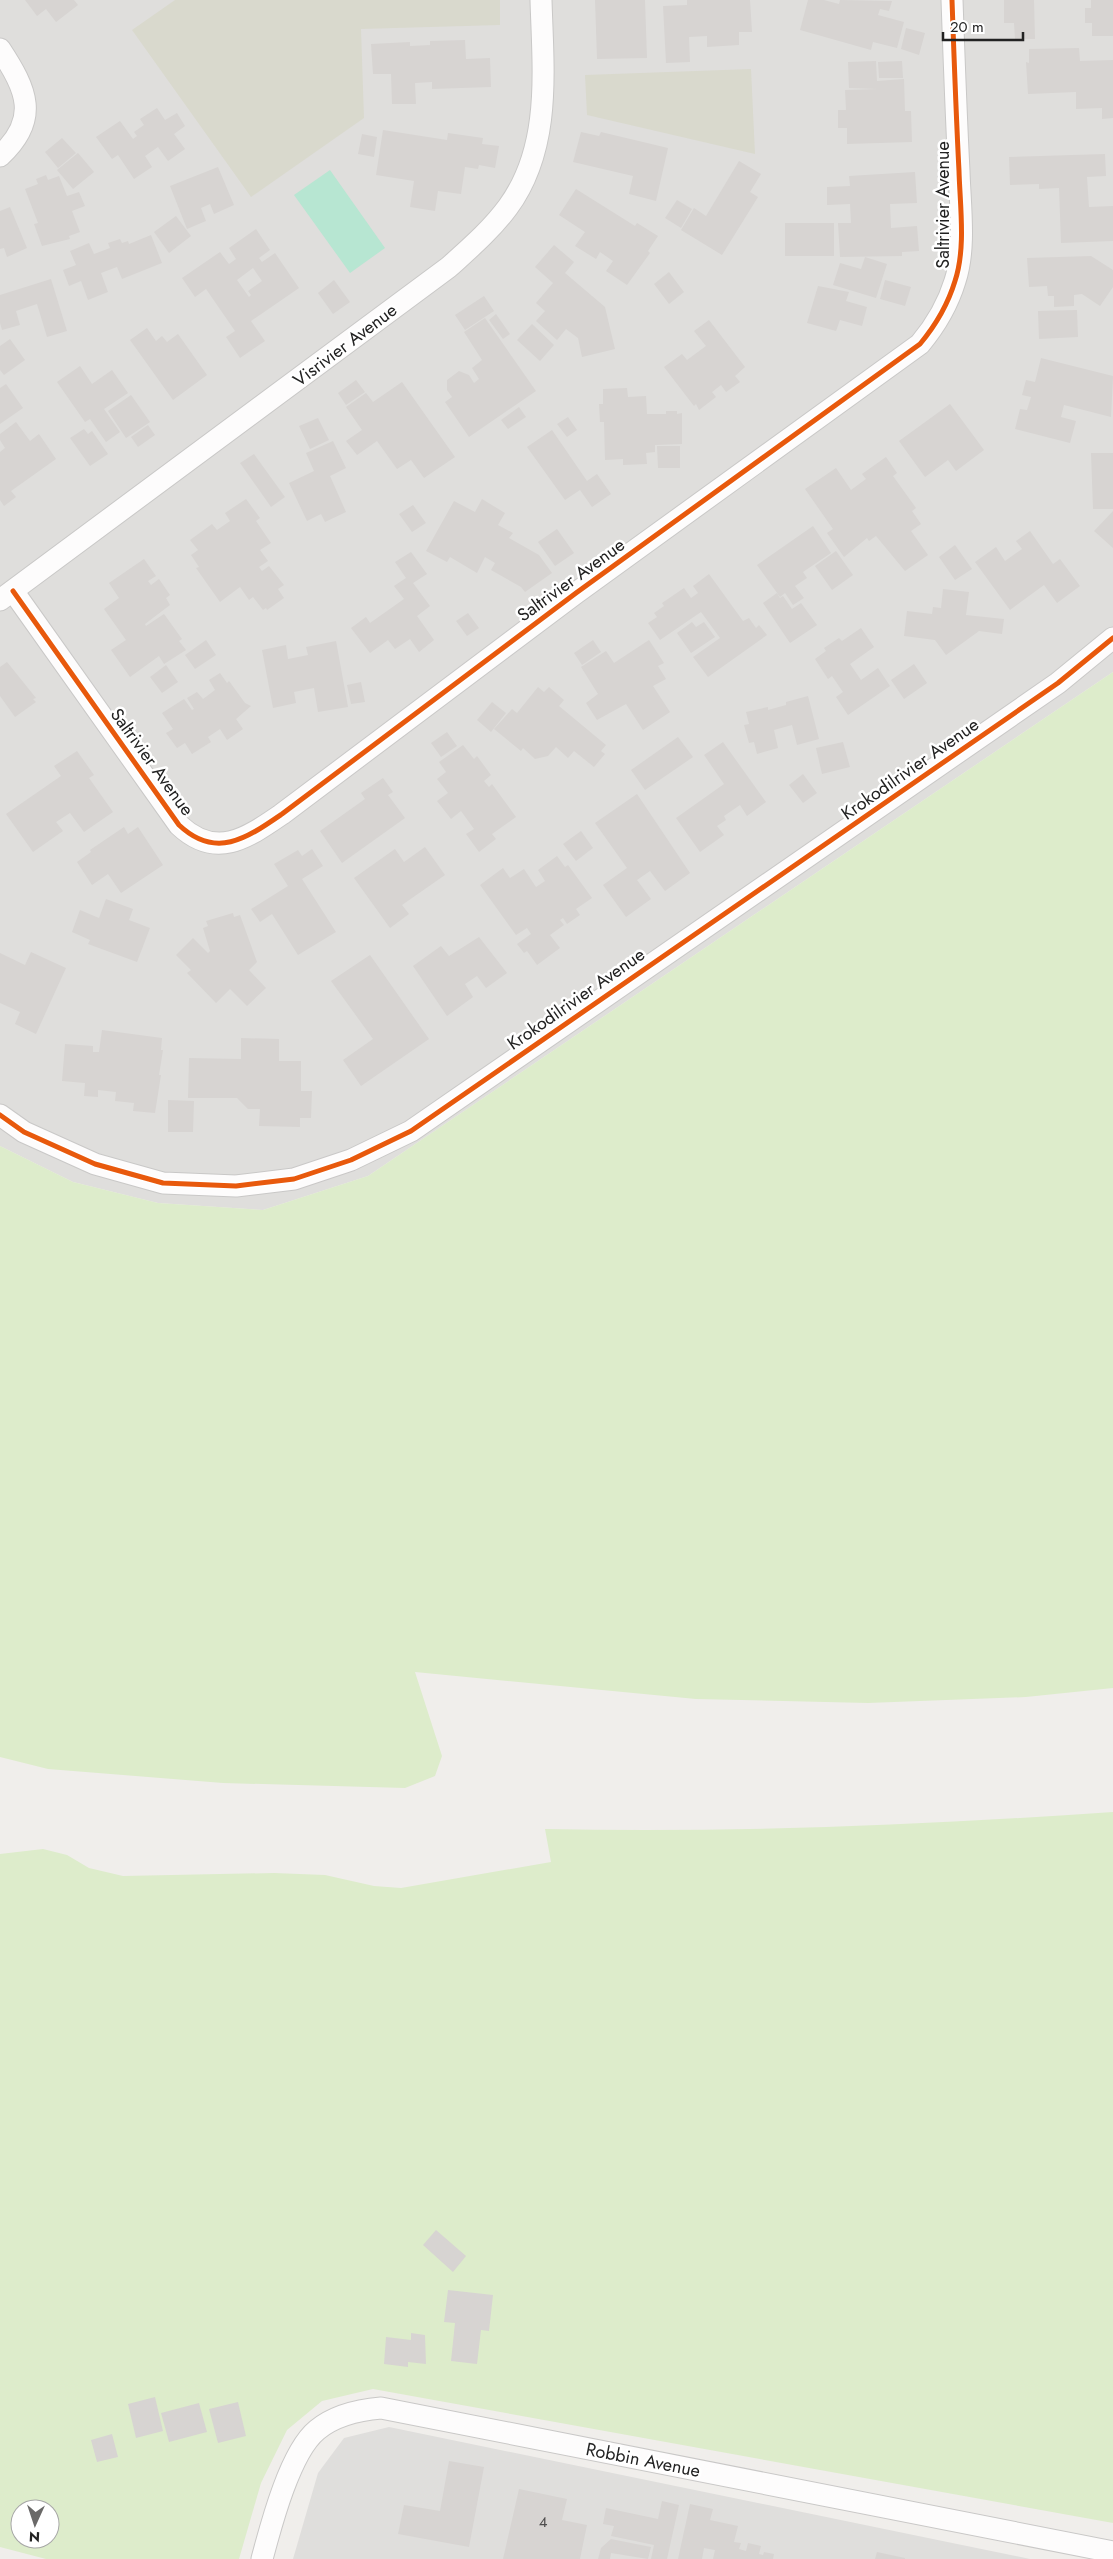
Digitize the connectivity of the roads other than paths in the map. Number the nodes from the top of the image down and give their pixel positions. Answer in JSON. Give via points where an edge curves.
{"nodes":[{"id":1,"x":541,"y":0,"type":"edge"},
{"id":2,"x":952,"y":0,"type":"edge"},
{"id":3,"x":0,"y":50,"type":"edge"},
{"id":4,"x":0,"y":156,"type":"edge"},
{"id":5,"x":6,"y":595,"type":"edge"},
{"id":6,"x":1113,"y":638,"type":"edge"},
{"id":7,"x":0,"y":1116,"type":"edge"},
{"id":8,"x":1113,"y":2552,"type":"edge"},
{"id":9,"x":262,"y":2559,"type":"edge"}],
"edges":[{"from":1,"to":5,"type":"street","name":"Visrivier Avenue","via":[[543,79],[541,122],[534,154],[508,206],[486,233],[449,267]]},
{"from":2,"to":5,"type":"street","name":"Saltrivier Avenue","via":[[959,256],[956,280],[931,331],[920,344],[576,593],[253,834],[235,842],[213,843],[189,834],[179,825]]},
{"from":3,"to":4,"type":"street","via":[[25,93],[27,113],[22,130]]},
{"from":6,"to":7,"type":"street","name":"Krokodilrivier Avenue","via":[[1058,683],[411,1131],[351,1160],[294,1179],[246,1185],[163,1184],[95,1164],[24,1132]]},
{"from":8,"to":9,"type":"street","name":"Robbin Avenue","via":[[381,2408],[357,2410],[333,2419],[306,2440],[285,2485]]}]}
